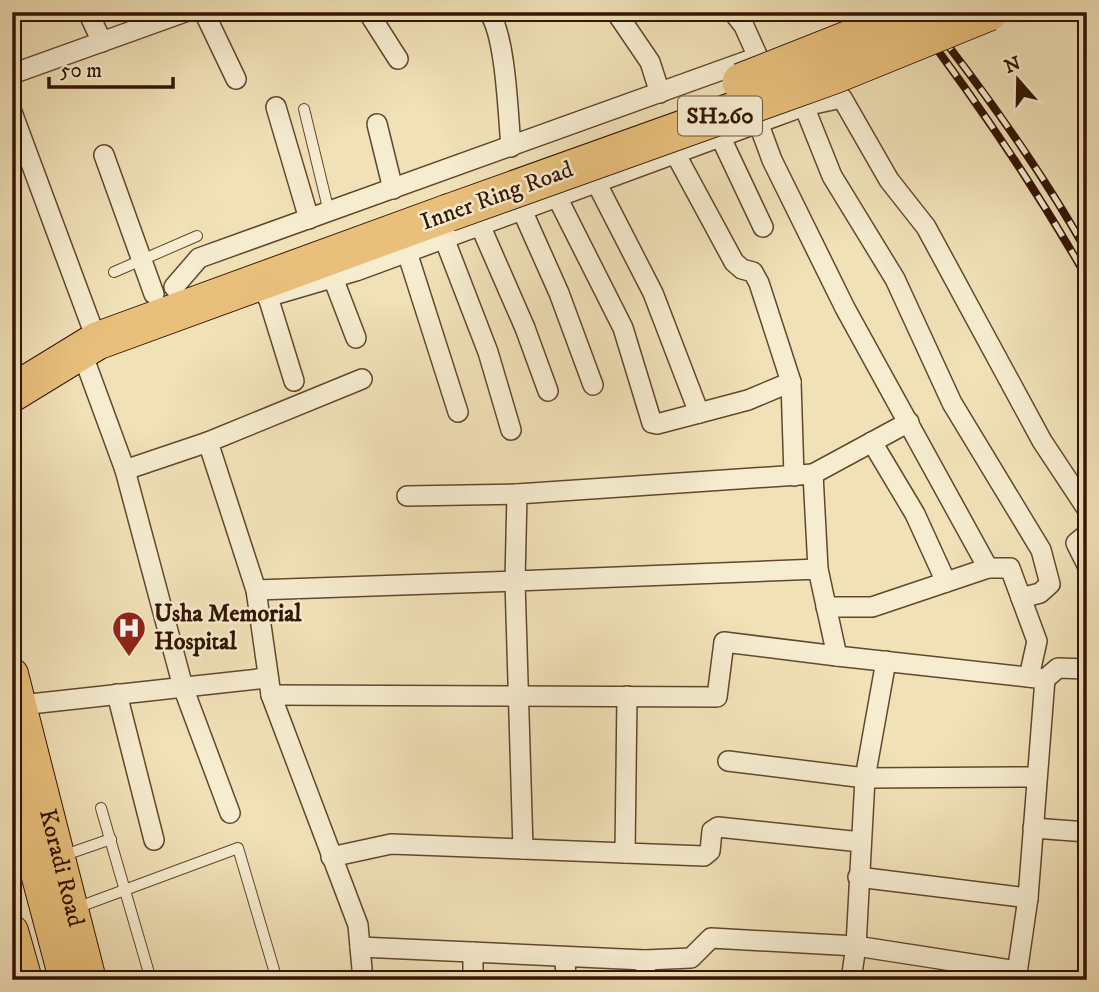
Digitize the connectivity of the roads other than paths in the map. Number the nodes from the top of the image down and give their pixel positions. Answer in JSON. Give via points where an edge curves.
{"nodes":[{"id":1,"x":88,"y":12,"type":"edge"},
{"id":2,"x":185,"y":12,"type":"edge"},
{"id":3,"x":204,"y":12,"type":"edge"},
{"id":4,"x":489,"y":12,"type":"edge"},
{"id":5,"x":616,"y":12,"type":"edge"},
{"id":6,"x":733,"y":12,"type":"edge"},
{"id":7,"x":918,"y":12,"type":"edge"},
{"id":8,"x":989,"y":12,"type":"edge"},
{"id":9,"x":374,"y":15,"type":"edge"},
{"id":10,"x":102,"y":42,"type":"junction"},
{"id":11,"x":398,"y":59,"type":"dead end"},
{"id":12,"x":12,"y":74,"type":"edge"},
{"id":13,"x":236,"y":79,"type":"dead end"},
{"id":14,"x":660,"y":93,"type":"junction"},
{"id":15,"x":804,"y":106,"type":"junction"},
{"id":16,"x":276,"y":107,"type":"dead end"},
{"id":17,"x":304,"y":109,"type":"dead end"},
{"id":18,"x":12,"y":112,"type":"edge"},
{"id":19,"x":758,"y":122,"type":"junction"},
{"id":20,"x":377,"y":124,"type":"dead end"},
{"id":21,"x":720,"y":136,"type":"junction"},
{"id":22,"x":511,"y":147,"type":"junction"},
{"id":23,"x":675,"y":153,"type":"junction"},
{"id":24,"x":104,"y":155,"type":"dead end"},
{"id":25,"x":596,"y":182,"type":"junction"},
{"id":26,"x":393,"y":189,"type":"junction"},
{"id":27,"x":557,"y":197,"type":"junction"},
{"id":28,"x":522,"y":210,"type":"junction"},
{"id":29,"x":329,"y":212,"type":"junction"},
{"id":30,"x":453,"y":217,"type":"junction"},
{"id":31,"x":309,"y":219,"type":"junction"},
{"id":32,"x":763,"y":227,"type":"dead end"},
{"id":33,"x":197,"y":236,"type":"dead end"},
{"id":34,"x":407,"y":252,"type":"junction"},
{"id":35,"x":142,"y":260,"type":"junction"},
{"id":36,"x":114,"y":271,"type":"dead end"},
{"id":37,"x":333,"y":278,"type":"junction"},
{"id":38,"x":164,"y":291,"type":"junction"},
{"id":39,"x":230,"y":292,"type":"junction"},
{"id":40,"x":268,"y":297,"type":"junction"},
{"id":41,"x":88,"y":337,"type":"junction"},
{"id":42,"x":356,"y":338,"type":"dead end"},
{"id":43,"x":12,"y":362,"type":"edge"},
{"id":44,"x":362,"y":379,"type":"dead end"},
{"id":45,"x":293,"y":381,"type":"dead end"},
{"id":46,"x":791,"y":382,"type":"junction"},
{"id":47,"x":593,"y":385,"type":"dead end"},
{"id":48,"x":548,"y":391,"type":"dead end"},
{"id":49,"x":12,"y":393,"type":"edge"},
{"id":50,"x":458,"y":412,"type":"dead end"},
{"id":51,"x":699,"y":413,"type":"junction"},
{"id":52,"x":909,"y":422,"type":"junction"},
{"id":53,"x":511,"y":430,"type":"dead end"},
{"id":54,"x":872,"y":442,"type":"junction"},
{"id":55,"x":208,"y":443,"type":"junction"},
{"id":56,"x":125,"y":470,"type":"junction"},
{"id":57,"x":803,"y":475,"type":"junction"},
{"id":58,"x":517,"y":494,"type":"junction"},
{"id":59,"x":407,"y":496,"type":"dead end"},
{"id":60,"x":1087,"y":509,"type":"edge"},
{"id":61,"x":1087,"y":534,"type":"edge"},
{"id":62,"x":1087,"y":565,"type":"edge"},
{"id":63,"x":988,"y":568,"type":"junction"},
{"id":64,"x":818,"y":569,"type":"junction"},
{"id":65,"x":515,"y":581,"type":"junction"},
{"id":66,"x":946,"y":582,"type":"junction"},
{"id":67,"x":256,"y":590,"type":"junction"},
{"id":68,"x":1021,"y":598,"type":"junction"},
{"id":69,"x":826,"y":607,"type":"junction"},
{"id":70,"x":837,"y":656,"type":"junction"},
{"id":71,"x":886,"y":661,"type":"junction"},
{"id":72,"x":1087,"y":670,"type":"edge"},
{"id":73,"x":12,"y":674,"type":"edge"},
{"id":74,"x":1037,"y":678,"type":"junction"},
{"id":75,"x":269,"y":686,"type":"junction"},
{"id":76,"x":183,"y":687,"type":"junction"},
{"id":77,"x":117,"y":694,"type":"junction"},
{"id":78,"x":518,"y":695,"type":"junction"},
{"id":79,"x":627,"y":696,"type":"junction"},
{"id":80,"x":20,"y":720,"type":"edge"},
{"id":81,"x":729,"y":761,"type":"dead end"},
{"id":82,"x":12,"y":770,"type":"edge"},
{"id":83,"x":1037,"y":777,"type":"junction"},
{"id":84,"x":865,"y":778,"type":"junction"},
{"id":85,"x":101,"y":808,"type":"dead end"},
{"id":86,"x":230,"y":813,"type":"dead end"},
{"id":87,"x":1033,"y":828,"type":"junction"},
{"id":88,"x":1087,"y":832,"type":"edge"},
{"id":89,"x":111,"y":839,"type":"junction"},
{"id":90,"x":154,"y":840,"type":"dead end"},
{"id":91,"x":861,"y":842,"type":"junction"},
{"id":92,"x":523,"y":849,"type":"junction"},
{"id":93,"x":625,"y":853,"type":"junction"},
{"id":94,"x":12,"y":856,"type":"edge"},
{"id":95,"x":60,"y":857,"type":"junction"},
{"id":96,"x":331,"y":857,"type":"junction"},
{"id":97,"x":858,"y":877,"type":"junction"},
{"id":98,"x":126,"y":891,"type":"junction"},
{"id":99,"x":1028,"y":898,"type":"junction"},
{"id":100,"x":73,"y":908,"type":"junction"},
{"id":101,"x":12,"y":931,"type":"edge"},
{"id":102,"x":856,"y":946,"type":"junction"},
{"id":103,"x":360,"y":947,"type":"junction"},
{"id":104,"x":473,"y":952,"type":"junction"},
{"id":105,"x":565,"y":958,"type":"junction"},
{"id":106,"x":646,"y":970,"type":"edge"},
{"id":107,"x":1016,"y":975,"type":"edge"},
{"id":108,"x":26,"y":980,"type":"edge"},
{"id":109,"x":44,"y":980,"type":"edge"},
{"id":110,"x":68,"y":980,"type":"edge"},
{"id":111,"x":90,"y":980,"type":"edge"},
{"id":112,"x":151,"y":980,"type":"edge"},
{"id":113,"x":277,"y":980,"type":"edge"},
{"id":114,"x":363,"y":980,"type":"edge"},
{"id":115,"x":474,"y":980,"type":"edge"},
{"id":116,"x":566,"y":980,"type":"edge"},
{"id":117,"x":851,"y":980,"type":"edge"}],
"edges":[{"from":1,"to":10,"type":"street"},
{"from":2,"to":10,"type":"street"},
{"from":3,"to":13,"type":"street"},
{"from":4,"to":22,"type":"street","via":[[496,23]]},
{"from":5,"to":14,"type":"street","via":[[650,62]]},
{"from":6,"to":14,"type":"street","via":[[758,57]]},
{"from":7,"to":30,"type":"highway","name":"Inner Ring Road","number":"SH260","bridge":true,"via":[[768,72]]},
{"from":8,"to":30,"type":"highway","name":"Inner Ring Road","number":"SH260","bridge":true},
{"from":9,"to":11,"type":"street"},
{"from":10,"to":12,"type":"street"},
{"from":14,"to":22,"type":"street"},
{"from":15,"to":19,"type":"street"},
{"from":15,"to":60,"type":"street","via":[[842,98],[889,180],[926,227],[1042,441]]},
{"from":15,"to":68,"type":"street","via":[[832,176],[895,279],[951,403],[1041,550],[1051,584],[1040,593]]},
{"from":16,"to":31,"type":"street"},
{"from":17,"to":29,"type":"lane"},
{"from":18,"to":41,"type":"street"},
{"from":19,"to":21,"type":"street"},
{"from":19,"to":52,"type":"street","via":[[845,308]]},
{"from":20,"to":26,"type":"street"},
{"from":21,"to":23,"type":"street"},
{"from":21,"to":32,"type":"street"},
{"from":22,"to":26,"type":"street"},
{"from":23,"to":25,"type":"street"},
{"from":23,"to":46,"type":"street","via":[[734,262],[753,272],[759,283]]},
{"from":24,"to":35,"type":"street"},
{"from":25,"to":27,"type":"street"},
{"from":25,"to":51,"type":"street","via":[[653,293]]},
{"from":26,"to":29,"type":"street"},
{"from":27,"to":28,"type":"street"},
{"from":27,"to":51,"type":"street","via":[[623,328],[652,423]]},
{"from":28,"to":30,"type":"street"},
{"from":28,"to":47,"type":"street"},
{"from":29,"to":31,"type":"street"},
{"from":30,"to":34,"type":"street"},
{"from":30,"to":38,"type":"highway","name":"Inner Ring Road","number":"SH260"},
{"from":30,"to":39,"type":"highway","name":"Inner Ring Road","number":"SH260"},
{"from":30,"to":48,"type":"street","via":[[525,328]]},
{"from":30,"to":53,"type":"street"},
{"from":31,"to":38,"type":"street","via":[[199,258]]},
{"from":33,"to":35,"type":"lane"},
{"from":34,"to":37,"type":"street"},
{"from":34,"to":50,"type":"street"},
{"from":35,"to":36,"type":"lane"},
{"from":35,"to":38,"type":"street"},
{"from":37,"to":40,"type":"street"},
{"from":37,"to":42,"type":"street"},
{"from":38,"to":41,"type":"highway","name":"Inner Ring Road","number":"SH260"},
{"from":39,"to":40,"type":"street","via":[[253,301]]},
{"from":39,"to":41,"type":"highway","name":"Inner Ring Road","number":"SH260"},
{"from":40,"to":45,"type":"street"},
{"from":41,"to":43,"type":"highway","name":"Inner Ring Road","number":"SH260"},
{"from":41,"to":49,"type":"highway","name":"Inner Ring Road","number":"SH260"},
{"from":41,"to":56,"type":"street"},
{"from":44,"to":55,"type":"street"},
{"from":46,"to":51,"type":"street","via":[[748,401]]},
{"from":46,"to":57,"type":"street"},
{"from":52,"to":54,"type":"street"},
{"from":52,"to":63,"type":"street"},
{"from":54,"to":57,"type":"street"},
{"from":54,"to":66,"type":"street","via":[[915,514]]},
{"from":55,"to":56,"type":"street"},
{"from":55,"to":67,"type":"street"},
{"from":56,"to":76,"type":"street"},
{"from":57,"to":58,"type":"street"},
{"from":57,"to":64,"type":"street"},
{"from":58,"to":59,"type":"street"},
{"from":58,"to":65,"type":"street"},
{"from":61,"to":62,"type":"street","via":[[1076,543]]},
{"from":63,"to":66,"type":"street"},
{"from":63,"to":68,"type":"street","via":[[1010,568]]},
{"from":64,"to":65,"type":"street"},
{"from":64,"to":69,"type":"street"},
{"from":65,"to":67,"type":"street"},
{"from":65,"to":78,"type":"street"},
{"from":66,"to":69,"type":"street","via":[[872,607]]},
{"from":67,"to":75,"type":"street"},
{"from":68,"to":74,"type":"street","via":[[1037,641]]},
{"from":69,"to":70,"type":"street"},
{"from":70,"to":71,"type":"street"},
{"from":70,"to":79,"type":"street","via":[[724,642],[717,697]]},
{"from":71,"to":74,"type":"street"},
{"from":71,"to":84,"type":"street"},
{"from":72,"to":74,"type":"street","via":[[1058,668]]},
{"from":73,"to":80,"type":"main road","name":"Koradi Road"},
{"from":74,"to":83,"type":"street"},
{"from":75,"to":76,"type":"street"},
{"from":75,"to":78,"type":"street"},
{"from":75,"to":96,"type":"street"},
{"from":76,"to":77,"type":"street"},
{"from":76,"to":86,"type":"street"},
{"from":77,"to":80,"type":"street"},
{"from":77,"to":90,"type":"street"},
{"from":78,"to":79,"type":"street"},
{"from":78,"to":92,"type":"street"},
{"from":79,"to":93,"type":"street"},
{"from":80,"to":95,"type":"main road","name":"Koradi Road"},
{"from":81,"to":84,"type":"street"},
{"from":82,"to":110,"type":"highway"},
{"from":83,"to":84,"type":"street"},
{"from":83,"to":87,"type":"street"},
{"from":84,"to":91,"type":"street"},
{"from":85,"to":89,"type":"lane"},
{"from":87,"to":88,"type":"street"},
{"from":87,"to":99,"type":"street"},
{"from":89,"to":95,"type":"lane"},
{"from":89,"to":98,"type":"lane"},
{"from":91,"to":93,"type":"street","via":[[718,827],[712,831],[710,851],[704,856]]},
{"from":91,"to":97,"type":"street"},
{"from":92,"to":93,"type":"street"},
{"from":92,"to":96,"type":"street","via":[[391,844]]},
{"from":94,"to":109,"type":"highway"},
{"from":95,"to":100,"type":"main road","name":"Koradi Road"},
{"from":96,"to":103,"type":"street","via":[[358,925]]},
{"from":97,"to":99,"type":"street"},
{"from":97,"to":102,"type":"street"},
{"from":98,"to":100,"type":"lane"},
{"from":98,"to":112,"type":"lane"},
{"from":98,"to":113,"type":"lane","via":[[239,848]]},
{"from":99,"to":107,"type":"street"},
{"from":100,"to":111,"type":"main road","name":"Koradi Road"},
{"from":101,"to":108,"type":"main road"},
{"from":102,"to":106,"type":"street","via":[[711,938],[691,958]]},
{"from":102,"to":107,"type":"street"},
{"from":102,"to":117,"type":"street"},
{"from":103,"to":104,"type":"street"},
{"from":103,"to":114,"type":"street"},
{"from":104,"to":105,"type":"street"},
{"from":104,"to":115,"type":"street"},
{"from":105,"to":106,"type":"street"},
{"from":105,"to":116,"type":"street"}]}
